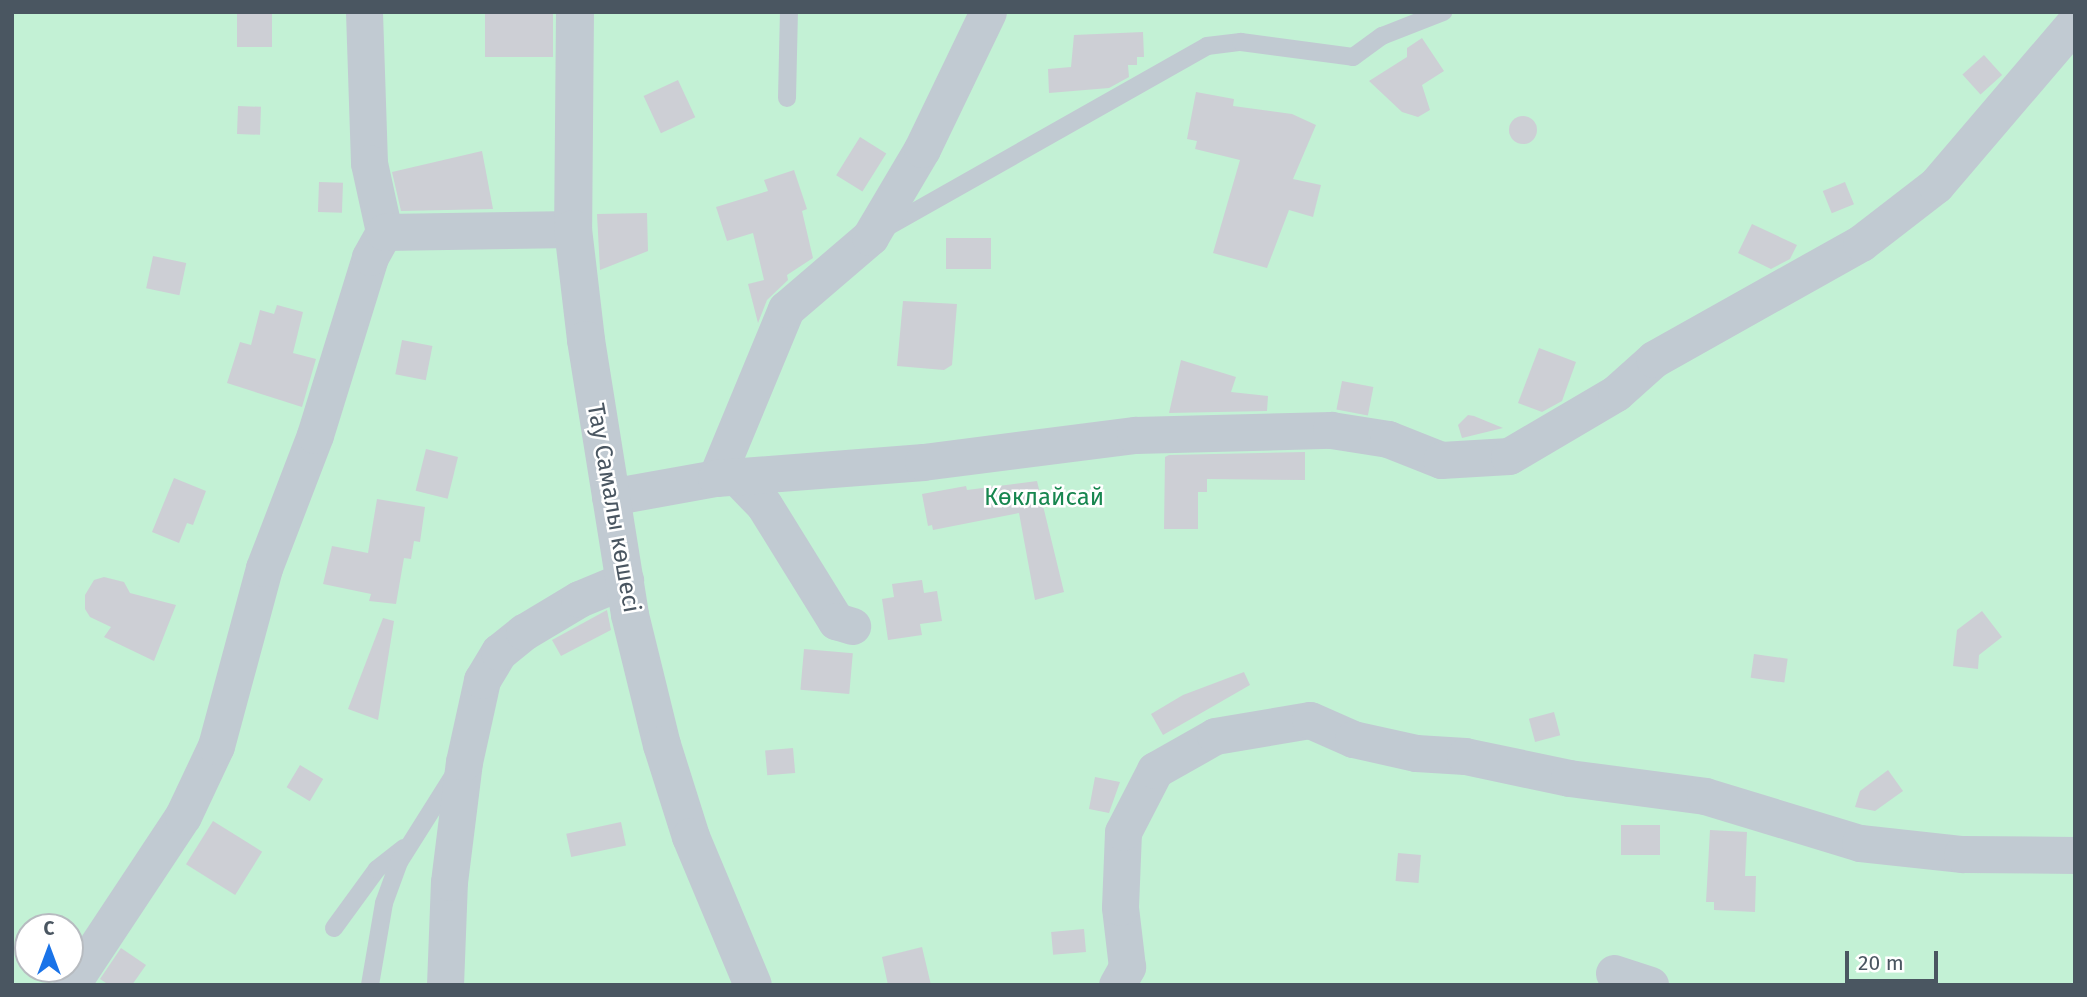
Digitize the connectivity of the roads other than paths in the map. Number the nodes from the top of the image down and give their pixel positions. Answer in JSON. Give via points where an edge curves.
{"nodes":[{"id":1,"x":364,"y":12,"type":"edge"},
{"id":2,"x":575,"y":12,"type":"edge"},
{"id":3,"x":789,"y":12,"type":"edge"},
{"id":4,"x":988,"y":12,"type":"edge"},
{"id":5,"x":1443,"y":12,"type":"edge"},
{"id":6,"x":2075,"y":22,"type":"edge"},
{"id":7,"x":787,"y":98,"type":"dead end"},
{"id":8,"x":573,"y":229,"type":"junction"},
{"id":9,"x":384,"y":232,"type":"junction"},
{"id":10,"x":870,"y":237,"type":"junction"},
{"id":11,"x":726,"y":477,"type":"junction"},
{"id":12,"x":610,"y":497,"type":"junction"},
{"id":13,"x":625,"y":580,"type":"junction"},
{"id":14,"x":852,"y":626,"type":"dead end"},
{"id":15,"x":464,"y":762,"type":"junction"},
{"id":16,"x":410,"y":844,"type":"junction"},
{"id":17,"x":2075,"y":855,"type":"edge"},
{"id":18,"x":334,"y":928,"type":"dead end"},
{"id":19,"x":1614,"y":973,"type":"dead end"},
{"id":20,"x":71,"y":985,"type":"edge"},
{"id":21,"x":370,"y":985,"type":"edge"},
{"id":22,"x":445,"y":985,"type":"edge"},
{"id":23,"x":753,"y":985,"type":"edge"},
{"id":24,"x":1117,"y":985,"type":"edge"},
{"id":25,"x":1650,"y":985,"type":"edge"}],
"edges":[{"from":1,"to":9,"type":"street","via":[[369,163]]},
{"from":2,"to":8,"type":"street","name":"Тау Самалы көшесі"},
{"from":3,"to":7,"type":"lane"},
{"from":4,"to":10,"type":"street","via":[[922,149]]},
{"from":5,"to":10,"type":"lane","via":[[1382,36],[1353,57],[1241,42],[1207,46]]},
{"from":6,"to":11,"type":"street","via":[[1936,185],[1861,243],[1654,359],[1616,393],[1509,456],[1441,460],[1388,439],[1331,430],[1135,435],[923,462]]},
{"from":8,"to":9,"type":"street"},
{"from":8,"to":12,"type":"street","name":"Тау Самалы көшесі"},
{"from":9,"to":20,"type":"street","via":[[370,257],[316,435],[264,568],[216,746],[183,816]]},
{"from":10,"to":11,"type":"street","via":[[837,261],[786,310]]},
{"from":11,"to":12,"type":"street"},
{"from":11,"to":14,"type":"street","via":[[764,505],[836,621]]},
{"from":12,"to":13,"type":"street","name":"Тау Самалы көшесі"},
{"from":13,"to":15,"type":"street","via":[[579,599],[499,652],[482,680]]},
{"from":13,"to":23,"type":"street","name":"Тау Самалы көшесі","via":[[662,745],[691,837]]},
{"from":15,"to":16,"type":"lane"},
{"from":15,"to":22,"type":"street","via":[[449,881]]},
{"from":16,"to":18,"type":"lane","via":[[377,869]]},
{"from":16,"to":21,"type":"lane","via":[[384,903]]},
{"from":17,"to":24,"type":"street","via":[[1962,854],[1860,844],[1705,796],[1570,778],[1465,756],[1416,753],[1353,739],[1310,720],[1215,736],[1155,770],[1123,832],[1119,907],[1128,967]]},
{"from":19,"to":25,"type":"street"}]}
